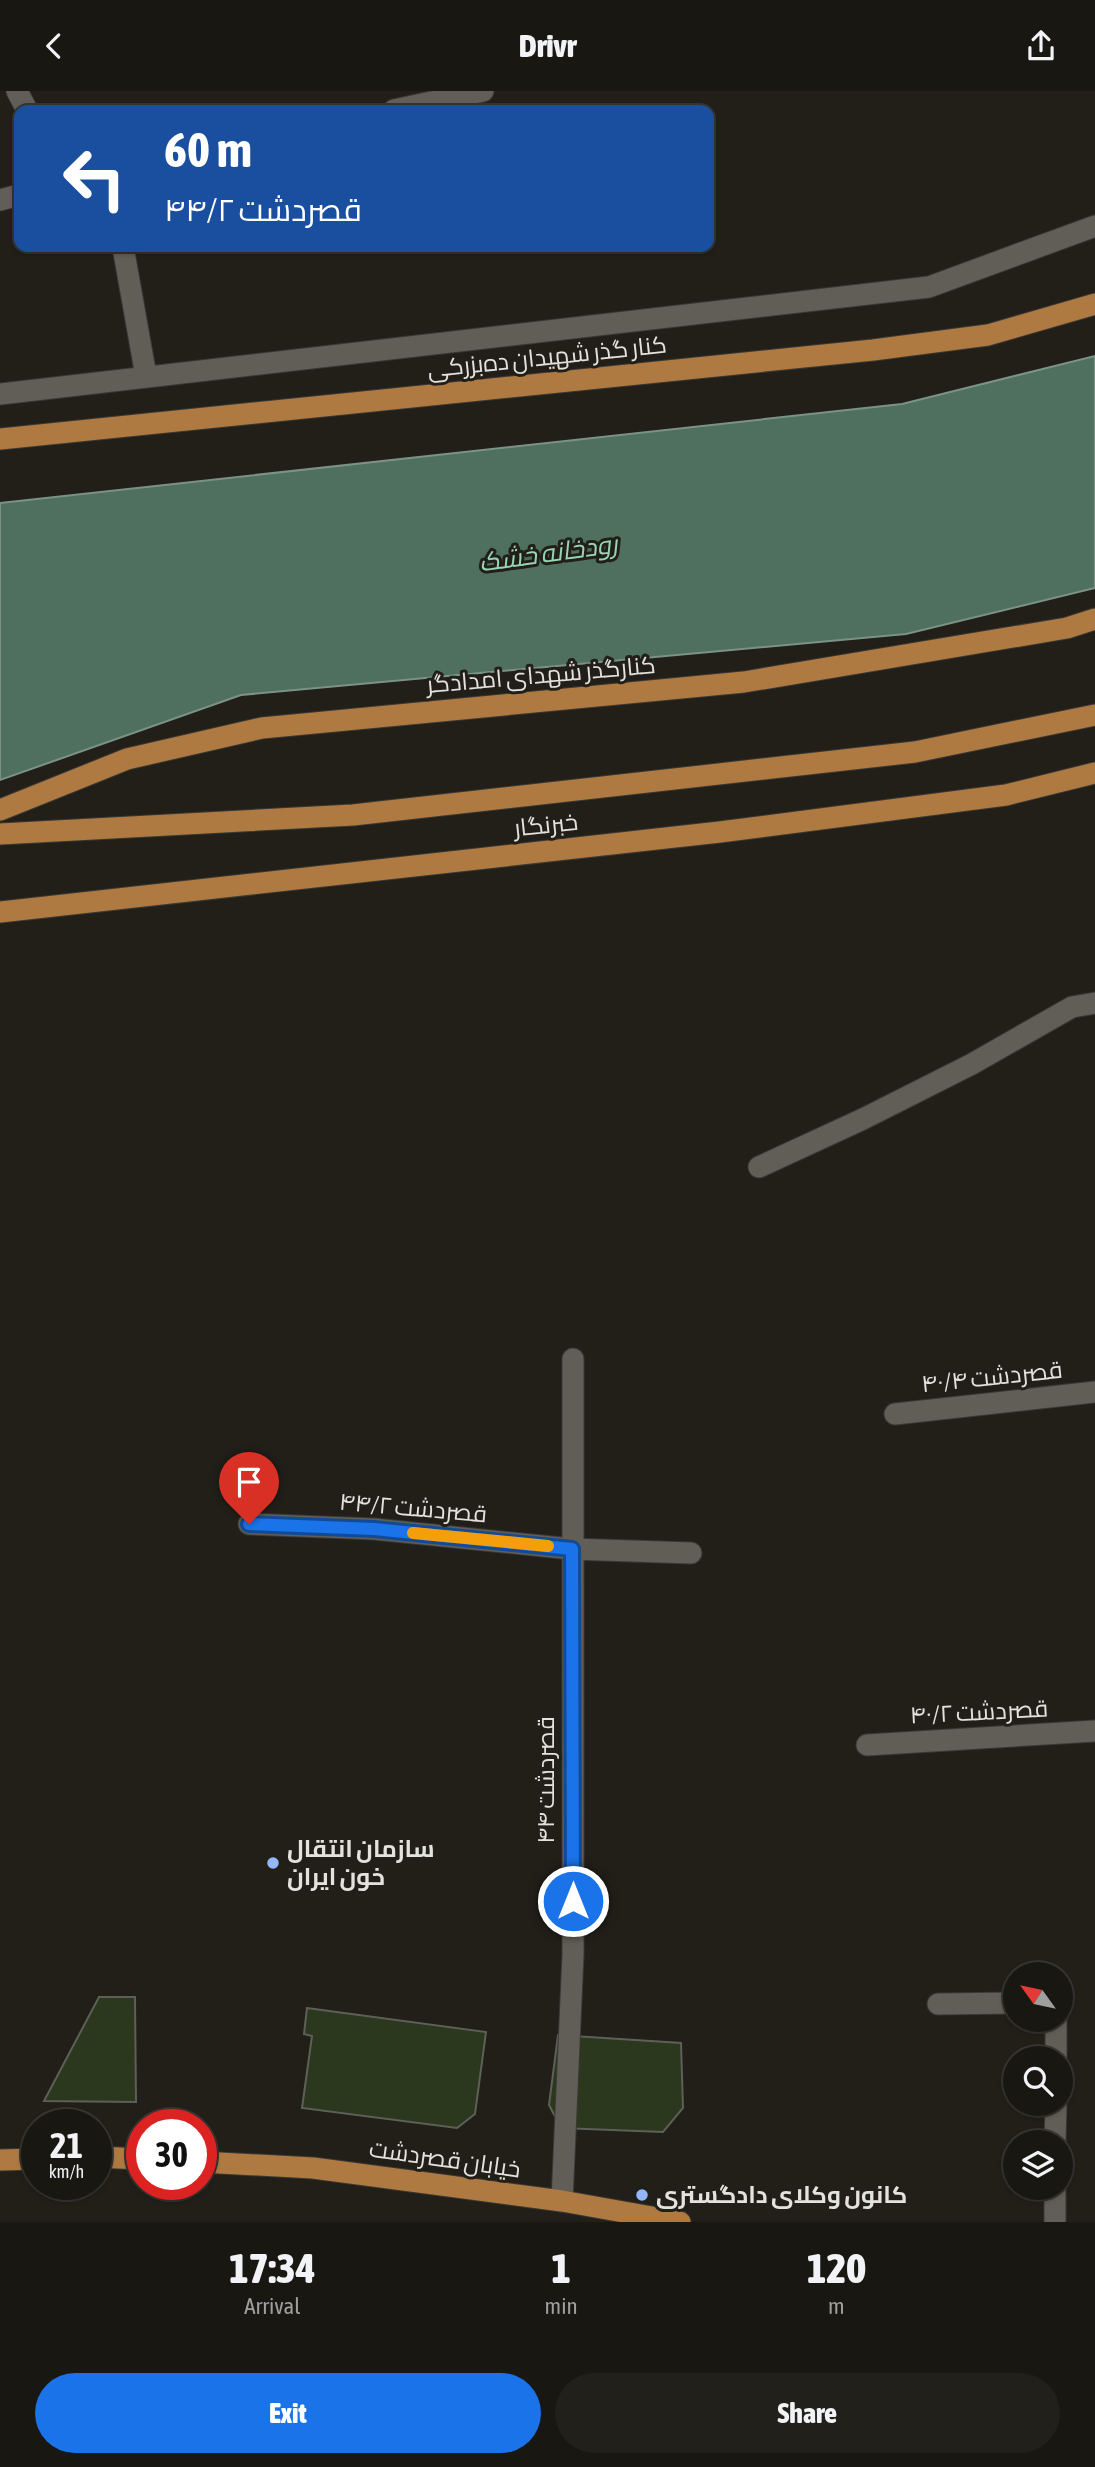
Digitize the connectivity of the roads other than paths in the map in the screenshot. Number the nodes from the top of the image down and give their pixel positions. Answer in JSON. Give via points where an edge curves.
{"nodes":[{"id":1,"x":483,"y":91,"type":"edge"},
{"id":2,"x":417,"y":105,"type":"edge"},
{"id":3,"x":1095,"y":226,"type":"edge"},
{"id":4,"x":124,"y":252,"type":"edge"},
{"id":5,"x":1095,"y":304,"type":"edge"},
{"id":6,"x":146,"y":376,"type":"junction"},
{"id":7,"x":0,"y":394,"type":"edge"},
{"id":8,"x":0,"y":439,"type":"edge"},
{"id":9,"x":1095,"y":619,"type":"edge"},
{"id":10,"x":1095,"y":715,"type":"edge"},
{"id":11,"x":1095,"y":773,"type":"edge"},
{"id":12,"x":0,"y":810,"type":"edge"},
{"id":13,"x":0,"y":834,"type":"edge"},
{"id":14,"x":0,"y":912,"type":"edge"},
{"id":15,"x":1095,"y":1003,"type":"edge"},
{"id":16,"x":759,"y":1167,"type":"dead end"},
{"id":17,"x":573,"y":1359,"type":"dead end"},
{"id":18,"x":1095,"y":1392,"type":"edge"},
{"id":19,"x":895,"y":1414,"type":"dead end"},
{"id":20,"x":249,"y":1524,"type":"dead end"},
{"id":21,"x":572,"y":1549,"type":"junction"},
{"id":22,"x":691,"y":1553,"type":"dead end"},
{"id":23,"x":1095,"y":1731,"type":"edge"},
{"id":24,"x":867,"y":1745,"type":"dead end"},
{"id":25,"x":1003,"y":2003,"type":"edge"},
{"id":26,"x":938,"y":2004,"type":"dead end"},
{"id":27,"x":21,"y":2159,"type":"edge"},
{"id":28,"x":0,"y":2160,"type":"edge"},
{"id":29,"x":217,"y":2163,"type":"edge"},
{"id":30,"x":1055,"y":2200,"type":"edge"},
{"id":31,"x":562,"y":2201,"type":"junction"},
{"id":32,"x":680,"y":2222,"type":"edge"},
{"id":33,"x":1055,"y":2222,"type":"edge"}],
"edges":[{"from":1,"to":2,"type":"street"},
{"from":3,"to":6,"type":"street","via":[[929,287]]},
{"from":4,"to":6,"type":"street"},
{"from":5,"to":8,"type":"main road","name":"کنار گذر شهیدان ده‌بزرکی","via":[[988,335],[873,350]]},
{"from":6,"to":7,"type":"street"},
{"from":9,"to":12,"type":"main road","name":"کنارگذر شهدای امدادگر","via":[[1067,628],[744,683],[262,728],[127,759]]},
{"from":10,"to":13,"type":"main road","name":"خبرنگار","via":[[915,752],[380,812]]},
{"from":11,"to":14,"type":"main road","name":"خبرنگار","via":[[1006,795],[720,832]]},
{"from":15,"to":16,"type":"street","via":[[1072,1007],[972,1064]]},
{"from":17,"to":21,"type":"street","name":"۴۴ قصردشت"},
{"from":18,"to":19,"type":"street","name":"۴۰/۴ قصردشت"},
{"from":20,"to":21,"type":"street","name":"۴۴/۲ قصردشت","via":[[374,1529]]},
{"from":21,"to":22,"type":"street","name":"۴۴/۲ قصردشت"},
{"from":21,"to":31,"type":"street","name":"۴۴ قصردشت","via":[[573,1955]]},
{"from":23,"to":24,"type":"street","name":"۴۰/۲ قصردشت"},
{"from":25,"to":26,"type":"street"},
{"from":27,"to":28,"type":"main road"},
{"from":29,"to":31,"type":"main road","name":"خیابان قصردشت","via":[[313,2168]]},
{"from":30,"to":33,"type":"street"},
{"from":31,"to":32,"type":"main road","name":"خیابان قصردشت"}]}
